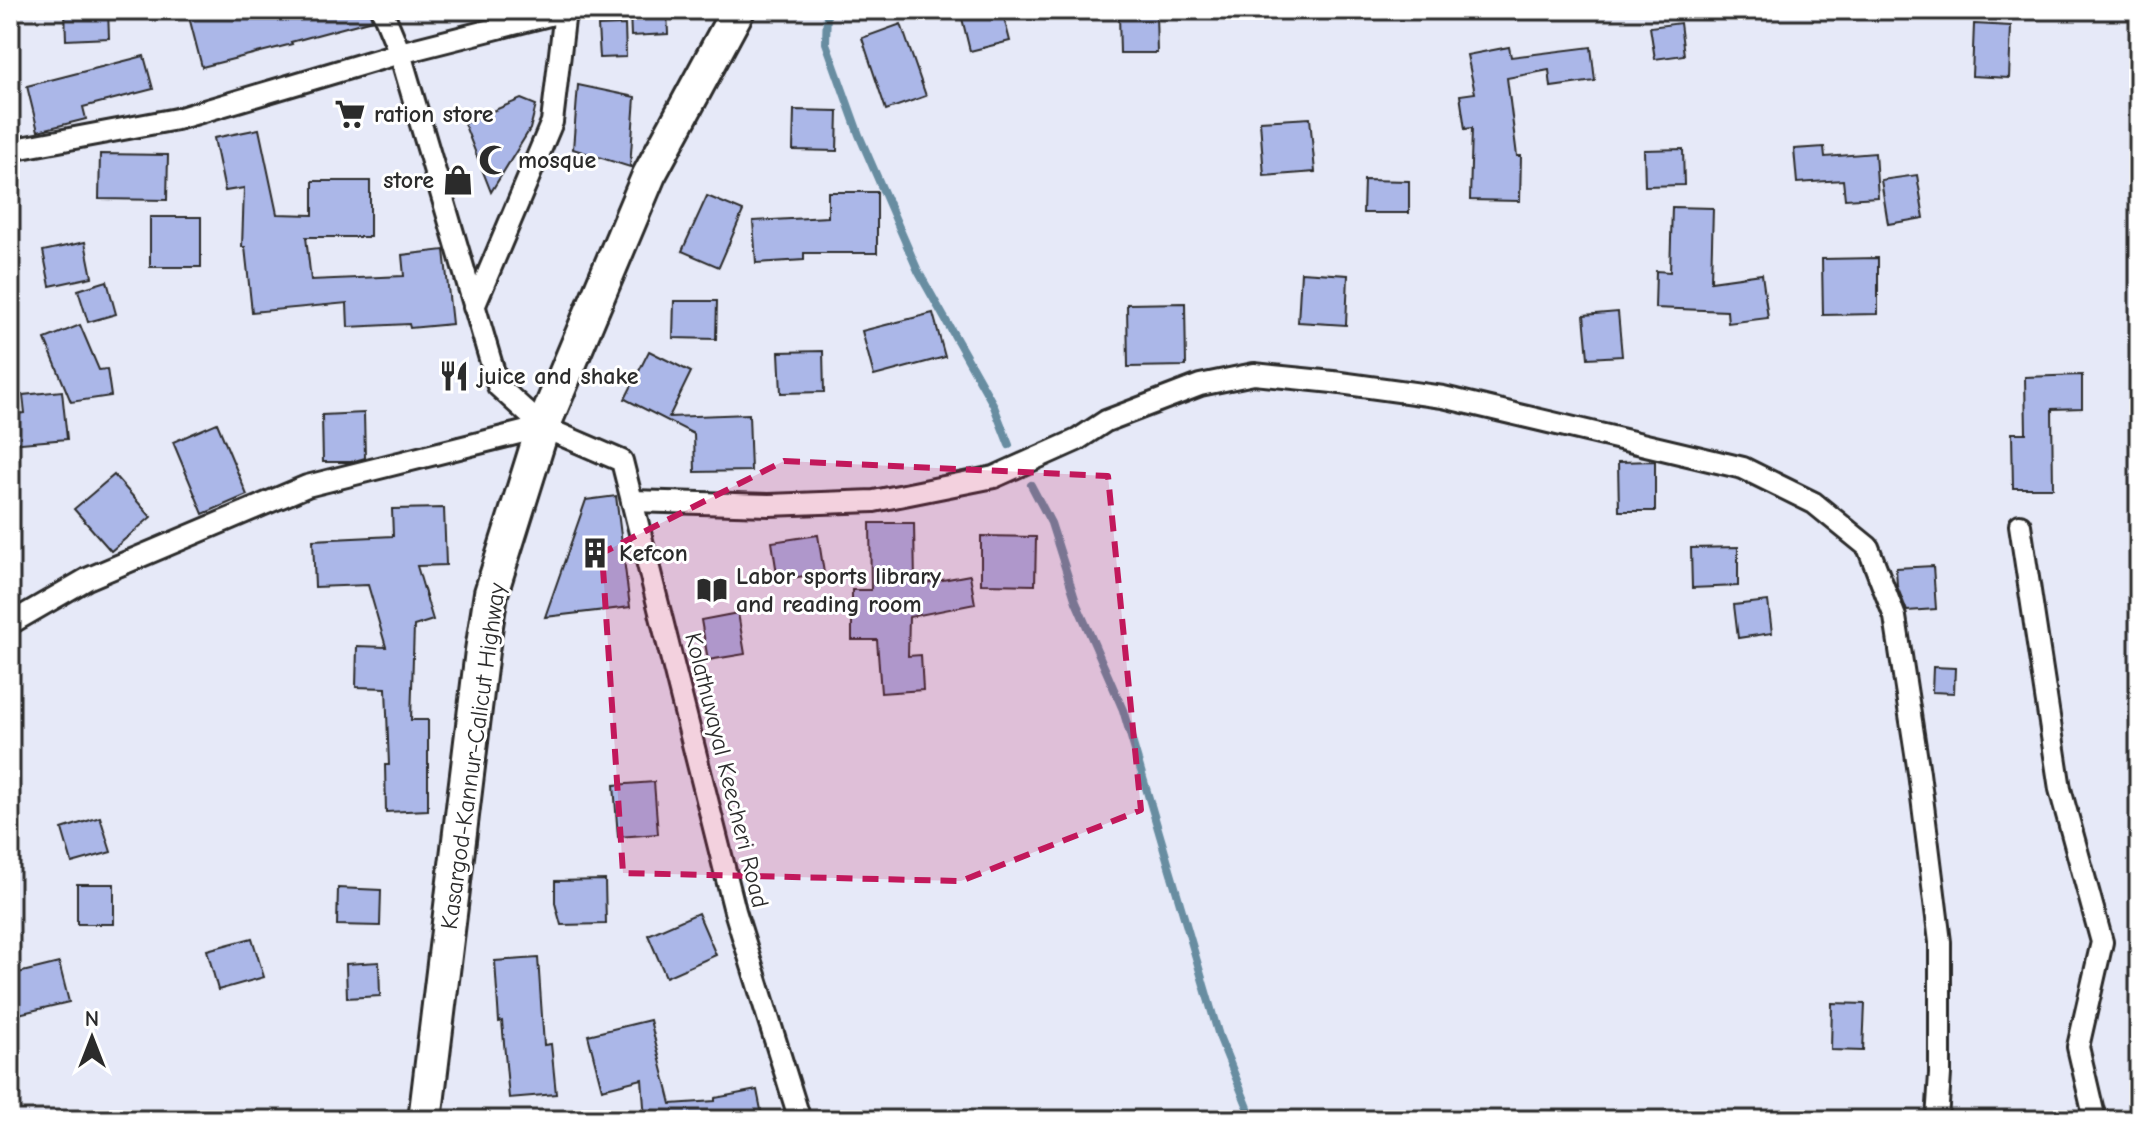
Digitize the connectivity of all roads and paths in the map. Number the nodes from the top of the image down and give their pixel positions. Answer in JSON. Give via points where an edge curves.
{"nodes":[{"id":1,"x":382,"y":10,"type":"edge"},
{"id":2,"x":738,"y":10,"type":"edge"},
{"id":3,"x":400,"y":53,"type":"junction"},
{"id":4,"x":10,"y":150,"type":"edge"},
{"id":5,"x":474,"y":307,"type":"junction"},
{"id":6,"x":543,"y":427,"type":"junction"},
{"id":7,"x":632,"y":501,"type":"junction"},
{"id":8,"x":2020,"y":525,"type":"dead end"},
{"id":9,"x":11,"y":623,"type":"edge"},
{"id":10,"x":425,"y":1120,"type":"edge"},
{"id":11,"x":800,"y":1120,"type":"edge"},
{"id":12,"x":1937,"y":1120,"type":"edge"},
{"id":13,"x":2095,"y":1120,"type":"edge"}],
"edges":[{"from":1,"to":3,"type":"street","name":"Kolathuvayal Keecheri Road"},
{"from":2,"to":6,"type":"highway","name":"Kasargod-Kannur-Calicut Highway","via":[[649,175]]},
{"from":3,"to":4,"type":"street","via":[[177,119]]},
{"from":3,"to":5,"type":"street","name":"Kolathuvayal Keecheri Road"},
{"from":3,"to":5,"type":"street","via":[[565,11],[552,122]]},
{"from":5,"to":6,"type":"street","name":"Kolathuvayal Keecheri Road","via":[[498,386]]},
{"from":6,"to":7,"type":"street","name":"Kolathuvayal Keecheri Road","via":[[622,461]]},
{"from":6,"to":9,"type":"street","via":[[307,486],[87,579]]},
{"from":6,"to":10,"type":"highway","name":"Kasargod-Kannur-Calicut Highway","via":[[491,593]]},
{"from":7,"to":11,"type":"street","name":"Kolathuvayal Keecheri Road","via":[[735,911]]},
{"from":7,"to":12,"type":"street","via":[[874,501],[994,477],[1077,440],[1106,421],[1200,385],[1254,374],[1443,397],[1743,468],[1814,503],[1868,547],[1895,617],[1940,942]]},
{"from":8,"to":13,"type":"street","via":[[2060,789],[2102,942],[2078,1047]]}]}
